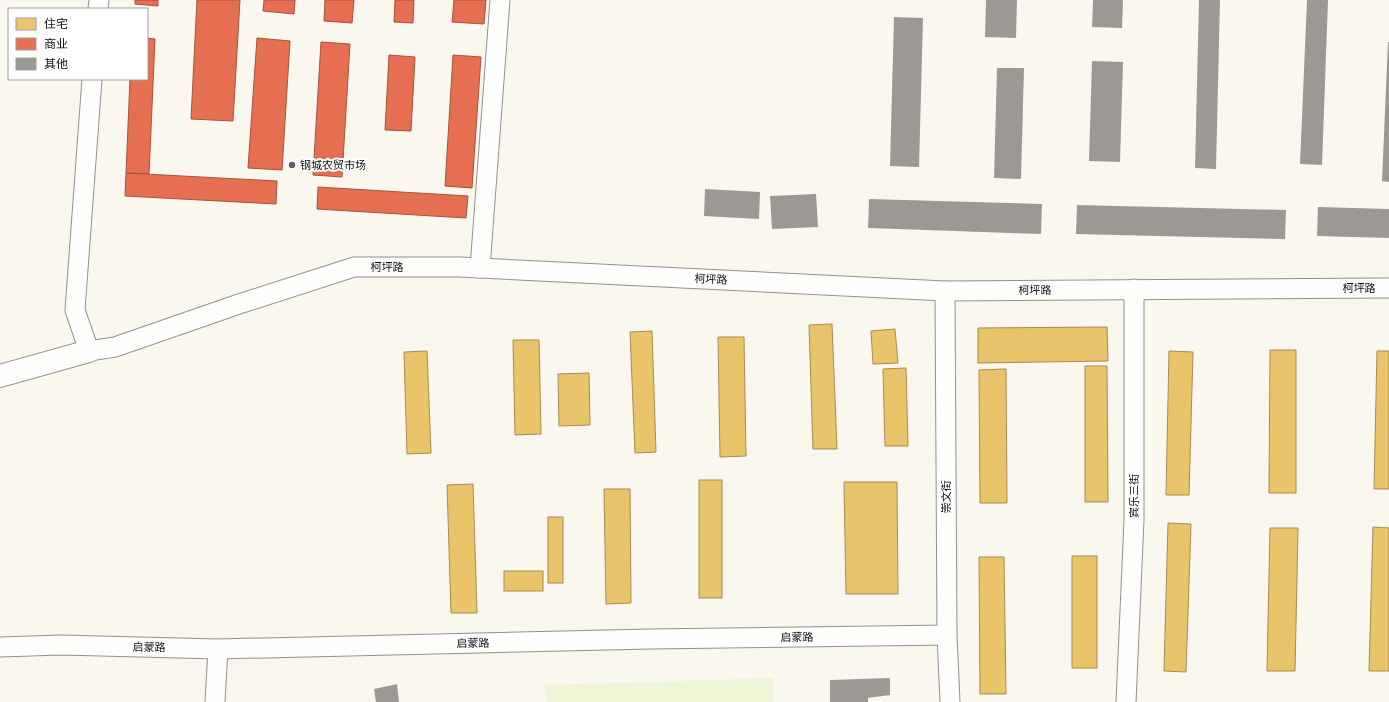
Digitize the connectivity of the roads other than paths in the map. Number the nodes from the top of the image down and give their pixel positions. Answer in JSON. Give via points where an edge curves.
{"nodes":[{"id":1,"x":500,"y":0,"type":"edge"},
{"id":2,"x":92,"y":80,"type":"edge"},
{"id":3,"x":480,"y":268,"type":"junction"},
{"id":4,"x":1389,"y":288,"type":"edge"},
{"id":5,"x":1134,"y":289,"type":"junction"},
{"id":6,"x":945,"y":291,"type":"junction"},
{"id":7,"x":89,"y":351,"type":"junction"},
{"id":8,"x":0,"y":376,"type":"edge"},
{"id":9,"x":947,"y":635,"type":"junction"},
{"id":10,"x":0,"y":647,"type":"edge"},
{"id":11,"x":218,"y":649,"type":"junction"},
{"id":12,"x":215,"y":702,"type":"edge"},
{"id":13,"x":950,"y":702,"type":"edge"},
{"id":14,"x":1126,"y":702,"type":"edge"}],
"edges":[{"from":1,"to":3,"type":"street"},
{"from":2,"to":7,"type":"street","via":[[75,310]]},
{"from":3,"to":6,"type":"street","name":"柯坪路"},
{"from":3,"to":7,"type":"street","name":"柯坪路","via":[[354,267],[115,347]]},
{"from":4,"to":5,"type":"street","name":"柯坪路"},
{"from":5,"to":6,"type":"street","name":"柯坪路"},
{"from":5,"to":14,"type":"street","name":"宾乐三街","via":[[1134,520]]},
{"from":6,"to":9,"type":"street","name":"崇文街"},
{"from":7,"to":8,"type":"street"},
{"from":9,"to":11,"type":"street","name":"启蒙路"},
{"from":9,"to":13,"type":"street","name":"崇文街"},
{"from":10,"to":11,"type":"street","name":"启蒙路","via":[[61,645]]},
{"from":11,"to":12,"type":"street"}]}
